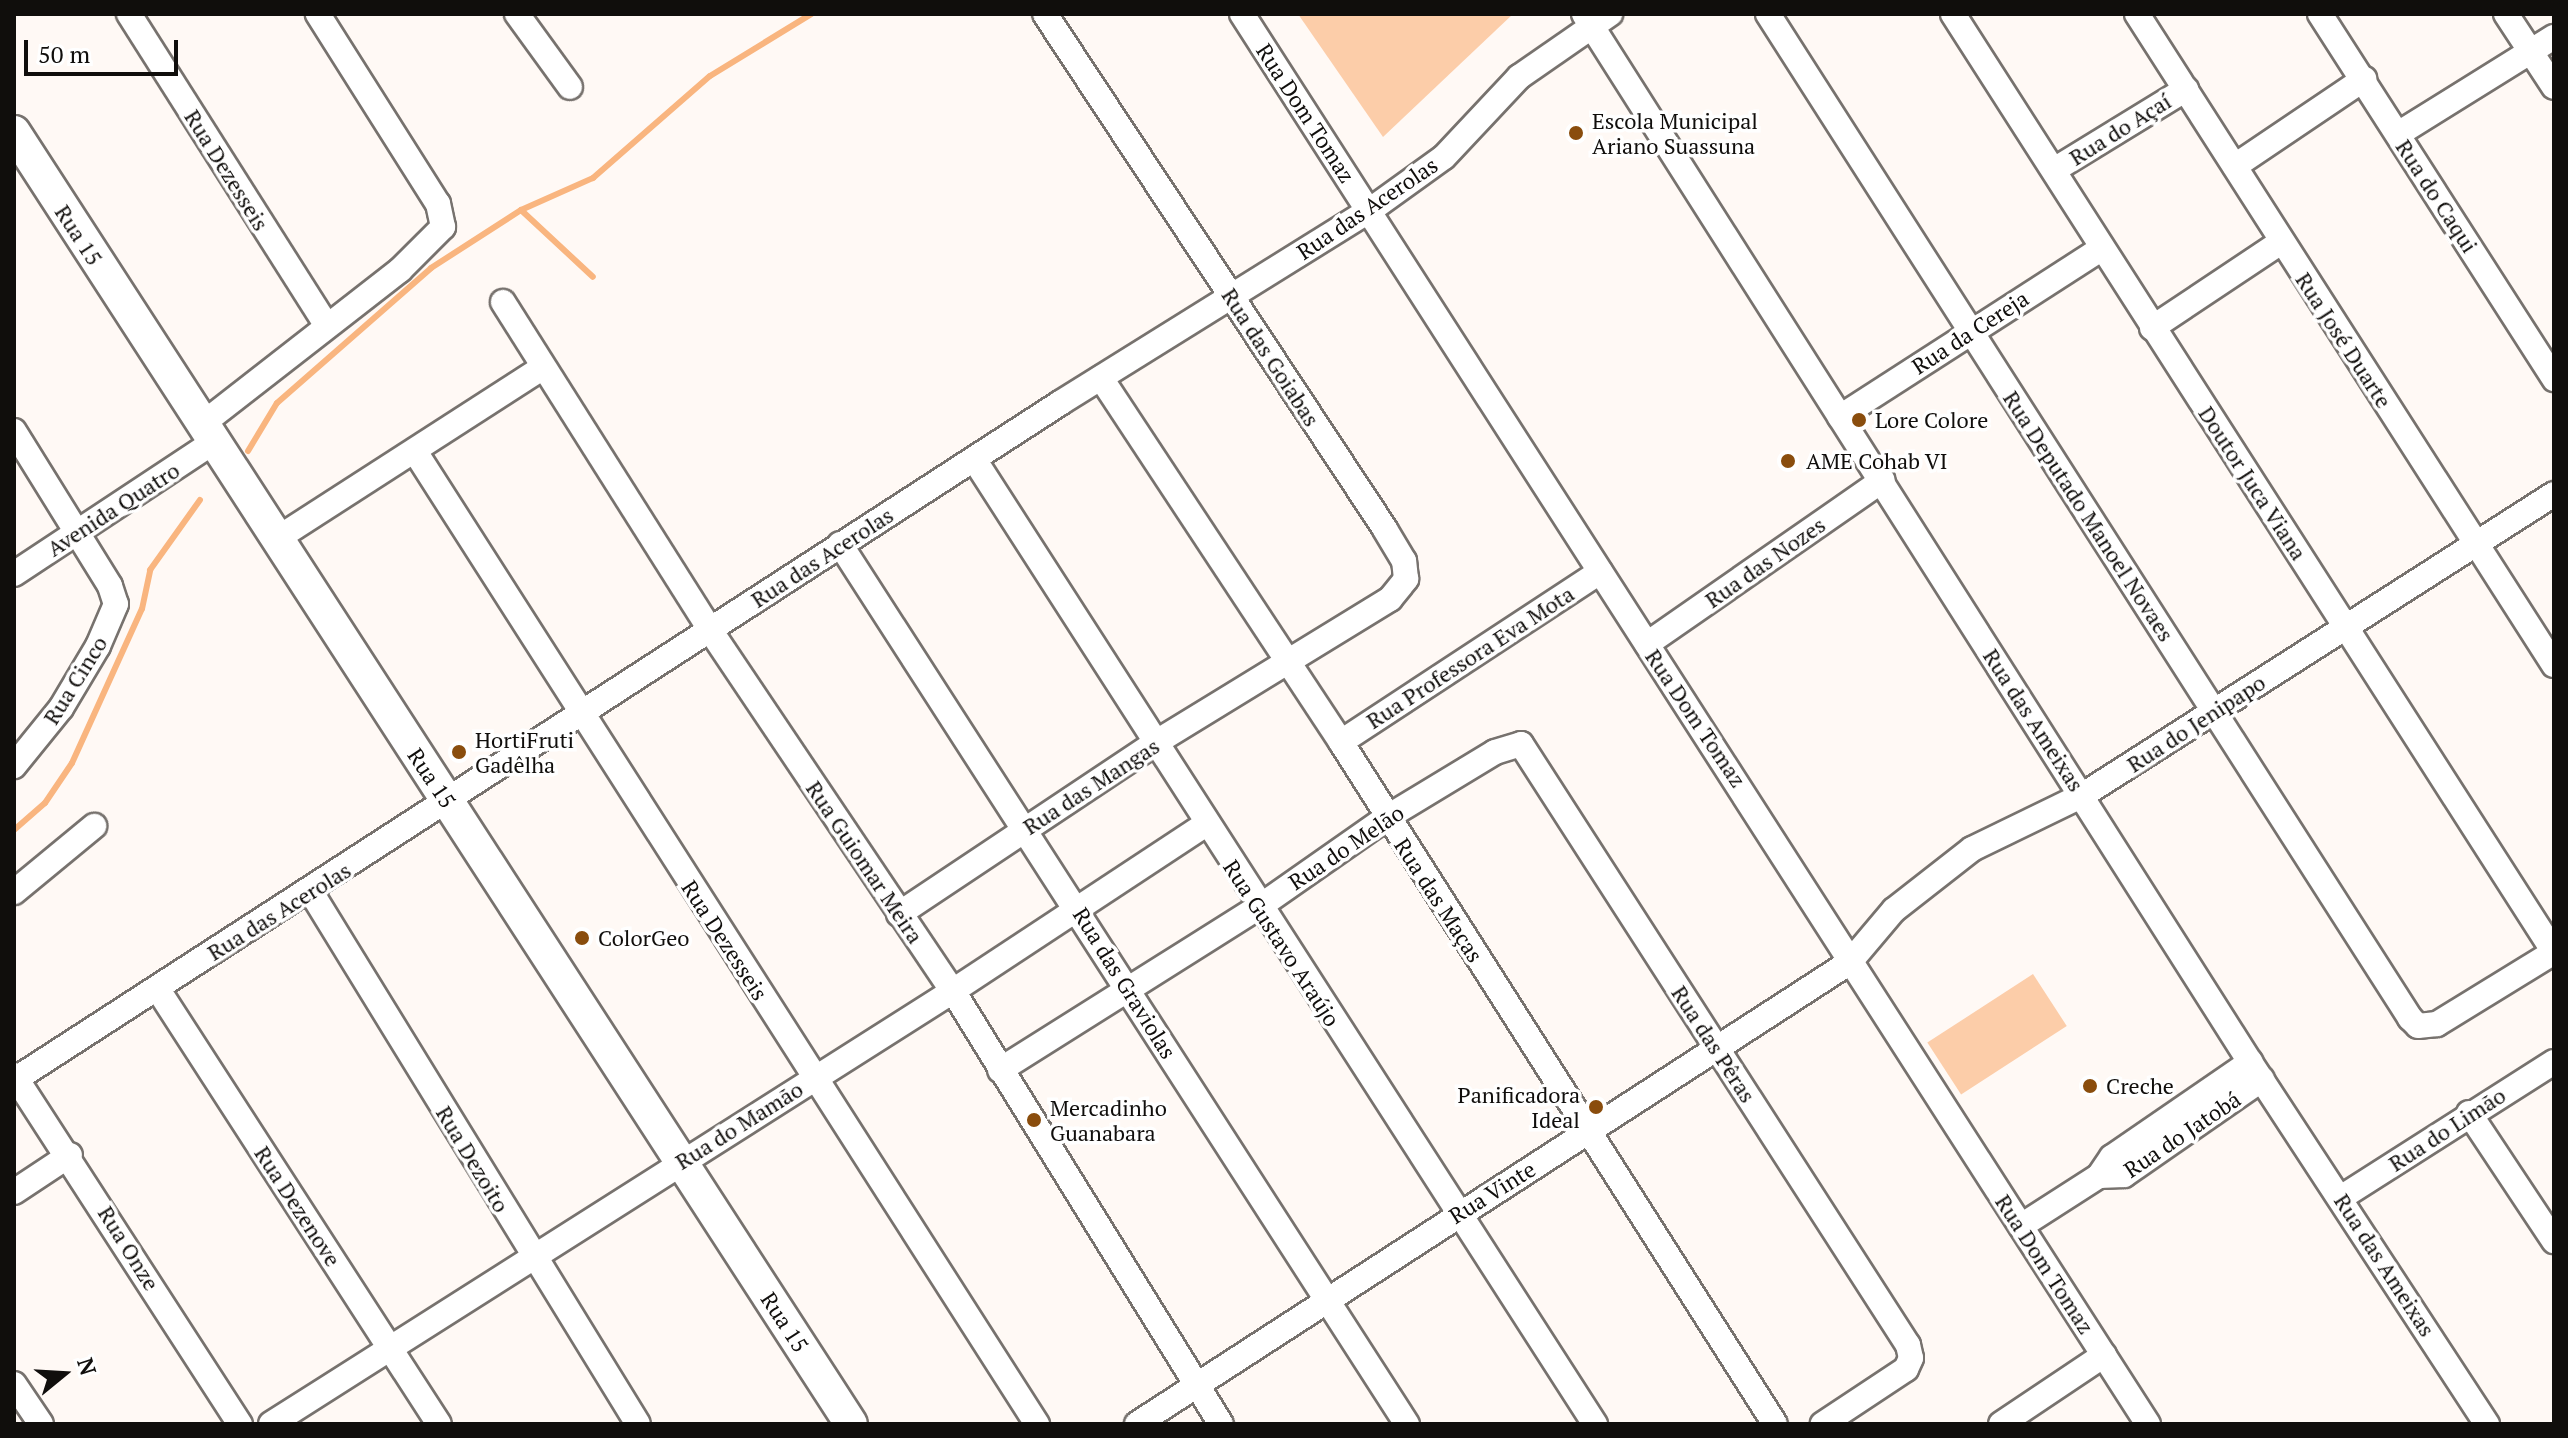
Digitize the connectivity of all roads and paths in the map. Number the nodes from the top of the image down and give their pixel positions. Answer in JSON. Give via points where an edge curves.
{"nodes":[{"id":1,"x":129,"y":14,"type":"edge"},
{"id":2,"x":318,"y":14,"type":"edge"},
{"id":3,"x":517,"y":14,"type":"edge"},
{"id":4,"x":1045,"y":14,"type":"edge"},
{"id":5,"x":1242,"y":14,"type":"edge"},
{"id":6,"x":1768,"y":14,"type":"edge"},
{"id":7,"x":1953,"y":14,"type":"edge"},
{"id":8,"x":2137,"y":14,"type":"edge"},
{"id":9,"x":2320,"y":14,"type":"edge"},
{"id":10,"x":2506,"y":14,"type":"edge"},
{"id":11,"x":1595,"y":18,"type":"edge"},
{"id":12,"x":2554,"y":37,"type":"edge"},
{"id":13,"x":2532,"y":51,"type":"junction"},
{"id":14,"x":2364,"y":79,"type":"junction"},
{"id":15,"x":570,"y":87,"type":"dead end"},
{"id":16,"x":2554,"y":87,"type":"edge"},
{"id":17,"x":2186,"y":89,"type":"junction"},
{"id":18,"x":14,"y":132,"type":"edge"},
{"id":19,"x":2398,"y":134,"type":"junction"},
{"id":20,"x":2235,"y":166,"type":"junction"},
{"id":21,"x":2054,"y":170,"type":"junction"},
{"id":22,"x":1369,"y":211,"type":"junction"},
{"id":23,"x":2281,"y":242,"type":"junction"},
{"id":24,"x":2101,"y":249,"type":"junction"},
{"id":25,"x":1231,"y":296,"type":"junction"},
{"id":26,"x":503,"y":302,"type":"dead end"},
{"id":27,"x":326,"y":325,"type":"junction"},
{"id":28,"x":2152,"y":328,"type":"junction"},
{"id":29,"x":1970,"y":331,"type":"junction"},
{"id":30,"x":542,"y":368,"type":"junction"},
{"id":31,"x":1101,"y":378,"type":"junction"},
{"id":32,"x":2554,"y":379,"type":"edge"},
{"id":33,"x":1840,"y":417,"type":"junction"},
{"id":34,"x":14,"y":431,"type":"edge"},
{"id":35,"x":206,"y":434,"type":"junction"},
{"id":36,"x":416,"y":453,"type":"junction"},
{"id":37,"x":974,"y":459,"type":"junction"},
{"id":38,"x":1883,"y":480,"type":"junction"},
{"id":39,"x":2554,"y":494,"type":"edge"},
{"id":40,"x":79,"y":532,"type":"junction"},
{"id":41,"x":275,"y":540,"type":"junction"},
{"id":42,"x":840,"y":544,"type":"junction"},
{"id":43,"x":2475,"y":544,"type":"junction"},
{"id":44,"x":1600,"y":572,"type":"junction"},
{"id":45,"x":14,"y":574,"type":"edge"},
{"id":46,"x":2346,"y":628,"type":"junction"},
{"id":47,"x":710,"y":630,"type":"junction"},
{"id":48,"x":1647,"y":644,"type":"junction"},
{"id":49,"x":1285,"y":663,"type":"junction"},
{"id":50,"x":2554,"y":665,"type":"edge"},
{"id":51,"x":2213,"y":710,"type":"junction"},
{"id":52,"x":581,"y":714,"type":"junction"},
{"id":53,"x":1341,"y":742,"type":"junction"},
{"id":54,"x":1155,"y":743,"type":"junction"},
{"id":55,"x":1531,"y":755,"type":"joint"},
{"id":56,"x":14,"y":766,"type":"edge"},
{"id":57,"x":2083,"y":795,"type":"junction"},
{"id":58,"x":449,"y":803,"type":"junction"},
{"id":59,"x":1386,"y":818,"type":"junction"},
{"id":60,"x":1206,"y":824,"type":"junction"},
{"id":61,"x":94,"y":826,"type":"dead end"},
{"id":62,"x":1026,"y":829,"type":"junction"},
{"id":63,"x":14,"y":892,"type":"edge"},
{"id":64,"x":311,"y":892,"type":"junction"},
{"id":65,"x":1077,"y":907,"type":"junction"},
{"id":66,"x":1259,"y":907,"type":"junction"},
{"id":67,"x":899,"y":914,"type":"junction"},
{"id":68,"x":2554,"y":952,"type":"edge"},
{"id":69,"x":1850,"y":962,"type":"junction"},
{"id":70,"x":157,"y":988,"type":"junction"},
{"id":71,"x":1129,"y":989,"type":"junction"},
{"id":72,"x":953,"y":991,"type":"junction"},
{"id":73,"x":1716,"y":1047,"type":"junction"},
{"id":74,"x":2554,"y":1062,"type":"edge"},
{"id":75,"x":1000,"y":1070,"type":"junction"},
{"id":76,"x":2256,"y":1070,"type":"junction"},
{"id":77,"x":15,"y":1077,"type":"edge"},
{"id":78,"x":814,"y":1079,"type":"junction"},
{"id":79,"x":2469,"y":1113,"type":"junction"},
{"id":80,"x":1588,"y":1132,"type":"junction"},
{"id":81,"x":70,"y":1155,"type":"junction"},
{"id":82,"x":681,"y":1161,"type":"junction"},
{"id":83,"x":14,"y":1192,"type":"edge"},
{"id":84,"x":2342,"y":1197,"type":"junction"},
{"id":85,"x":1456,"y":1214,"type":"junction"},
{"id":86,"x":2021,"y":1226,"type":"junction"},
{"id":87,"x":2554,"y":1241,"type":"edge"},
{"id":88,"x":533,"y":1258,"type":"junction"},
{"id":89,"x":1326,"y":1298,"type":"junction"},
{"id":90,"x":388,"y":1345,"type":"junction"},
{"id":91,"x":2104,"y":1355,"type":"junction"},
{"id":92,"x":14,"y":1384,"type":"edge"},
{"id":93,"x":1196,"y":1386,"type":"junction"},
{"id":94,"x":2482,"y":1422,"type":"edge"},
{"id":95,"x":41,"y":1424,"type":"edge"},
{"id":96,"x":240,"y":1424,"type":"edge"},
{"id":97,"x":271,"y":1424,"type":"edge"},
{"id":98,"x":439,"y":1424,"type":"edge"},
{"id":99,"x":638,"y":1424,"type":"edge"},
{"id":100,"x":851,"y":1424,"type":"edge"},
{"id":101,"x":1037,"y":1424,"type":"edge"},
{"id":102,"x":1137,"y":1424,"type":"edge"},
{"id":103,"x":1221,"y":1424,"type":"edge"},
{"id":104,"x":1407,"y":1424,"type":"edge"},
{"id":105,"x":1595,"y":1424,"type":"edge"},
{"id":106,"x":1775,"y":1424,"type":"edge"},
{"id":107,"x":1823,"y":1424,"type":"edge"},
{"id":108,"x":2001,"y":1424,"type":"edge"},
{"id":109,"x":2148,"y":1424,"type":"edge"}],
"edges":[{"from":1,"to":27,"type":"street","name":"Rua Dezesseis"},
{"from":2,"to":27,"type":"street","name":"Avenida Quatro","via":[[444,219],[437,237]]},
{"from":3,"to":15,"type":"street"},
{"from":4,"to":25,"type":"street","name":"Rua das Goiabas"},
{"from":5,"to":22,"type":"street","name":"Rua Dom Tomaz"},
{"from":6,"to":29,"type":"street","name":"Rua Deputado Manoel Novaes"},
{"from":7,"to":21,"type":"street","name":"Doutor Juca Viana"},
{"from":8,"to":17,"type":"street","name":"Rua José Duarte"},
{"from":9,"to":14,"type":"street","name":"Rua do Caqui"},
{"from":10,"to":13,"type":"street"},
{"from":11,"to":22,"type":"street","name":"Rua das Acerolas","via":[[1519,77],[1444,157]]},
{"from":11,"to":33,"type":"street","name":"Rua das Ameixas"},
{"from":12,"to":13,"type":"street"},
{"from":13,"to":16,"type":"street"},
{"from":13,"to":19,"type":"street"},
{"from":14,"to":19,"type":"street","name":"Rua do Caqui"},
{"from":14,"to":20,"type":"street"},
{"from":17,"to":20,"type":"street","name":"Rua José Duarte"},
{"from":17,"to":21,"type":"street","name":"Rua do Açaí"},
{"from":18,"to":35,"type":"main road","name":"Rua 15"},
{"from":19,"to":32,"type":"street","name":"Rua do Caqui"},
{"from":20,"to":23,"type":"street","name":"Rua José Duarte"},
{"from":21,"to":24,"type":"street","name":"Doutor Juca Viana"},
{"from":22,"to":25,"type":"street","name":"Rua das Acerolas"},
{"from":22,"to":44,"type":"street","name":"Rua Dom Tomaz"},
{"from":23,"to":28,"type":"street"},
{"from":23,"to":43,"type":"street","name":"Rua José Duarte"},
{"from":24,"to":28,"type":"street","name":"Doutor Juca Viana"},
{"from":24,"to":29,"type":"street","name":"Rua da Cereja"},
{"from":25,"to":31,"type":"street","name":"Rua das Acerolas"},
{"from":25,"to":49,"type":"street","name":"Rua das Goiabas","via":[[1405,568],[1404,584],[1390,599]]},
{"from":26,"to":30,"type":"street","name":"Rua Guiomar Meira"},
{"from":27,"to":35,"type":"street","name":"Avenida Quatro"},
{"from":28,"to":46,"type":"street","name":"Doutor Juca Viana"},
{"from":29,"to":33,"type":"street","name":"Rua da Cereja"},
{"from":29,"to":51,"type":"street","name":"Rua Deputado Manoel Novaes"},
{"from":30,"to":36,"type":"street"},
{"from":30,"to":47,"type":"street","name":"Rua Guiomar Meira"},
{"from":31,"to":37,"type":"street","name":"Rua das Acerolas"},
{"from":31,"to":49,"type":"street","name":"Rua das Maças"},
{"from":33,"to":38,"type":"street","name":"Rua das Ameixas"},
{"from":34,"to":40,"type":"street"},
{"from":35,"to":40,"type":"street","name":"Avenida Quatro"},
{"from":35,"to":41,"type":"main road","name":"Rua 15"},
{"from":36,"to":41,"type":"street"},
{"from":36,"to":52,"type":"street","name":"Rua Dezesseis"},
{"from":37,"to":42,"type":"street","name":"Rua das Acerolas"},
{"from":37,"to":54,"type":"street","name":"Rua Gustavo Araújo"},
{"from":38,"to":48,"type":"street","name":"Rua das Nozes"},
{"from":38,"to":57,"type":"street","name":"Rua das Ameixas"},
{"from":39,"to":43,"type":"street","name":"Rua do Jenipapo"},
{"from":40,"to":45,"type":"street","name":"Avenida Quatro"},
{"from":40,"to":56,"type":"street","name":"Rua Cinco","via":[[110,586],[115,611],[61,708]]},
{"from":41,"to":58,"type":"main road","name":"Rua 15"},
{"from":42,"to":47,"type":"street","name":"Rua das Acerolas"},
{"from":42,"to":62,"type":"street","name":"Rua das Graviolas"},
{"from":43,"to":46,"type":"street","name":"Rua do Jenipapo"},
{"from":43,"to":50,"type":"street","name":"Rua José Duarte"},
{"from":44,"to":48,"type":"street","name":"Rua Dom Tomaz"},
{"from":44,"to":53,"type":"street","name":"Rua Professora Eva Mota"},
{"from":46,"to":51,"type":"street","name":"Rua do Jenipapo"},
{"from":46,"to":68,"type":"street","name":"Doutor Juca Viana"},
{"from":47,"to":52,"type":"street","name":"Rua das Acerolas"},
{"from":47,"to":67,"type":"street","name":"Rua Guiomar Meira"},
{"from":48,"to":69,"type":"street","name":"Rua Dom Tomaz"},
{"from":49,"to":53,"type":"street","name":"Rua das Maças"},
{"from":49,"to":54,"type":"street","name":"Rua das Mangas"},
{"from":51,"to":57,"type":"street","name":"Rua do Jenipapo"},
{"from":51,"to":68,"type":"street","name":"Rua Deputado Manoel Novaes","via":[[2418,1026],[2437,1024]]},
{"from":52,"to":58,"type":"street","name":"Rua das Acerolas"},
{"from":52,"to":78,"type":"street","name":"Rua Dezesseis"},
{"from":53,"to":59,"type":"street","name":"Rua das Maças"},
{"from":54,"to":60,"type":"street","name":"Rua Gustavo Araújo"},
{"from":54,"to":62,"type":"street","name":"Rua das Mangas"},
{"from":55,"to":59,"type":"street","name":"Rua do Melão","via":[[1521,744],[1509,745]]},
{"from":55,"to":73,"type":"street","name":"Rua das Pêras"},
{"from":57,"to":69,"type":"street","name":"Rua do Jenipapo","via":[[1972,849],[1923,883],[1882,921]]},
{"from":57,"to":76,"type":"street","name":"Rua das Ameixas"},
{"from":58,"to":64,"type":"street","name":"Rua das Acerolas"},
{"from":58,"to":82,"type":"main road","name":"Rua 15"},
{"from":59,"to":66,"type":"street","name":"Rua do Melão"},
{"from":59,"to":80,"type":"street","name":"Rua das Maças"},
{"from":60,"to":65,"type":"street","name":"Rua do Mamão"},
{"from":60,"to":66,"type":"street","name":"Rua Gustavo Araújo"},
{"from":61,"to":63,"type":"street"},
{"from":62,"to":65,"type":"street","name":"Rua das Graviolas"},
{"from":62,"to":67,"type":"street","name":"Rua das Mangas"},
{"from":64,"to":70,"type":"street","name":"Rua das Acerolas"},
{"from":64,"to":88,"type":"street","name":"Rua Dezoito"},
{"from":65,"to":71,"type":"street","name":"Rua das Graviolas"},
{"from":65,"to":72,"type":"street","name":"Rua do Mamão"},
{"from":66,"to":71,"type":"street","name":"Rua do Melão"},
{"from":66,"to":85,"type":"street","name":"Rua Gustavo Araújo"},
{"from":67,"to":72,"type":"street","name":"Rua Guiomar Meira"},
{"from":69,"to":73,"type":"street","name":"Rua Vinte"},
{"from":69,"to":86,"type":"street","name":"Rua Dom Tomaz"},
{"from":70,"to":77,"type":"street","name":"Rua das Acerolas"},
{"from":70,"to":90,"type":"street","name":"Rua Dezenove"},
{"from":71,"to":75,"type":"street","name":"Rua do Melão"},
{"from":71,"to":89,"type":"street","name":"Rua das Graviolas"},
{"from":72,"to":75,"type":"street","name":"Rua Guiomar Meira"},
{"from":72,"to":78,"type":"street","name":"Rua do Mamão"},
{"from":73,"to":80,"type":"street","name":"Rua Vinte"},
{"from":73,"to":107,"type":"street","name":"Rua das Pêras","via":[[1901,1331],[1911,1358],[1906,1369]]},
{"from":74,"to":79,"type":"street","name":"Rua do Limão"},
{"from":75,"to":93,"type":"street","name":"Rua Guiomar Meira"},
{"from":76,"to":84,"type":"street","name":"Rua das Ameixas"},
{"from":76,"to":86,"type":"street","name":"Rua do Jatobá","via":[[2124,1175],[2099,1176]]},
{"from":77,"to":81,"type":"street","name":"Rua Onze"},
{"from":78,"to":82,"type":"street","name":"Rua do Mamão"},
{"from":78,"to":101,"type":"street","name":"Rua Dezesseis"},
{"from":79,"to":84,"type":"street","name":"Rua do Limão"},
{"from":79,"to":87,"type":"street"},
{"from":80,"to":85,"type":"street","name":"Rua Vinte"},
{"from":80,"to":106,"type":"street","name":"Rua das Maças"},
{"from":81,"to":83,"type":"street"},
{"from":81,"to":96,"type":"street","name":"Rua Onze"},
{"from":82,"to":88,"type":"street","name":"Rua do Mamão"},
{"from":82,"to":100,"type":"main road","name":"Rua 15"},
{"from":84,"to":94,"type":"street","name":"Rua das Ameixas"},
{"from":85,"to":89,"type":"street","name":"Rua Vinte"},
{"from":85,"to":105,"type":"street","name":"Rua Gustavo Araújo"},
{"from":86,"to":91,"type":"street","name":"Rua Dom Tomaz"},
{"from":88,"to":90,"type":"street","name":"Rua do Mamão"},
{"from":88,"to":99,"type":"street","name":"Rua Dezoito"},
{"from":89,"to":93,"type":"street","name":"Rua Vinte"},
{"from":89,"to":104,"type":"street","name":"Rua das Graviolas"},
{"from":90,"to":97,"type":"street","name":"Rua do Mamão"},
{"from":90,"to":98,"type":"street","name":"Rua Dezenove"},
{"from":91,"to":108,"type":"street"},
{"from":91,"to":109,"type":"street","name":"Rua Dom Tomaz"},
{"from":92,"to":95,"type":"street"},
{"from":93,"to":102,"type":"street","name":"Rua Vinte"},
{"from":93,"to":103,"type":"street","name":"Rua Guiomar Meira"}]}
